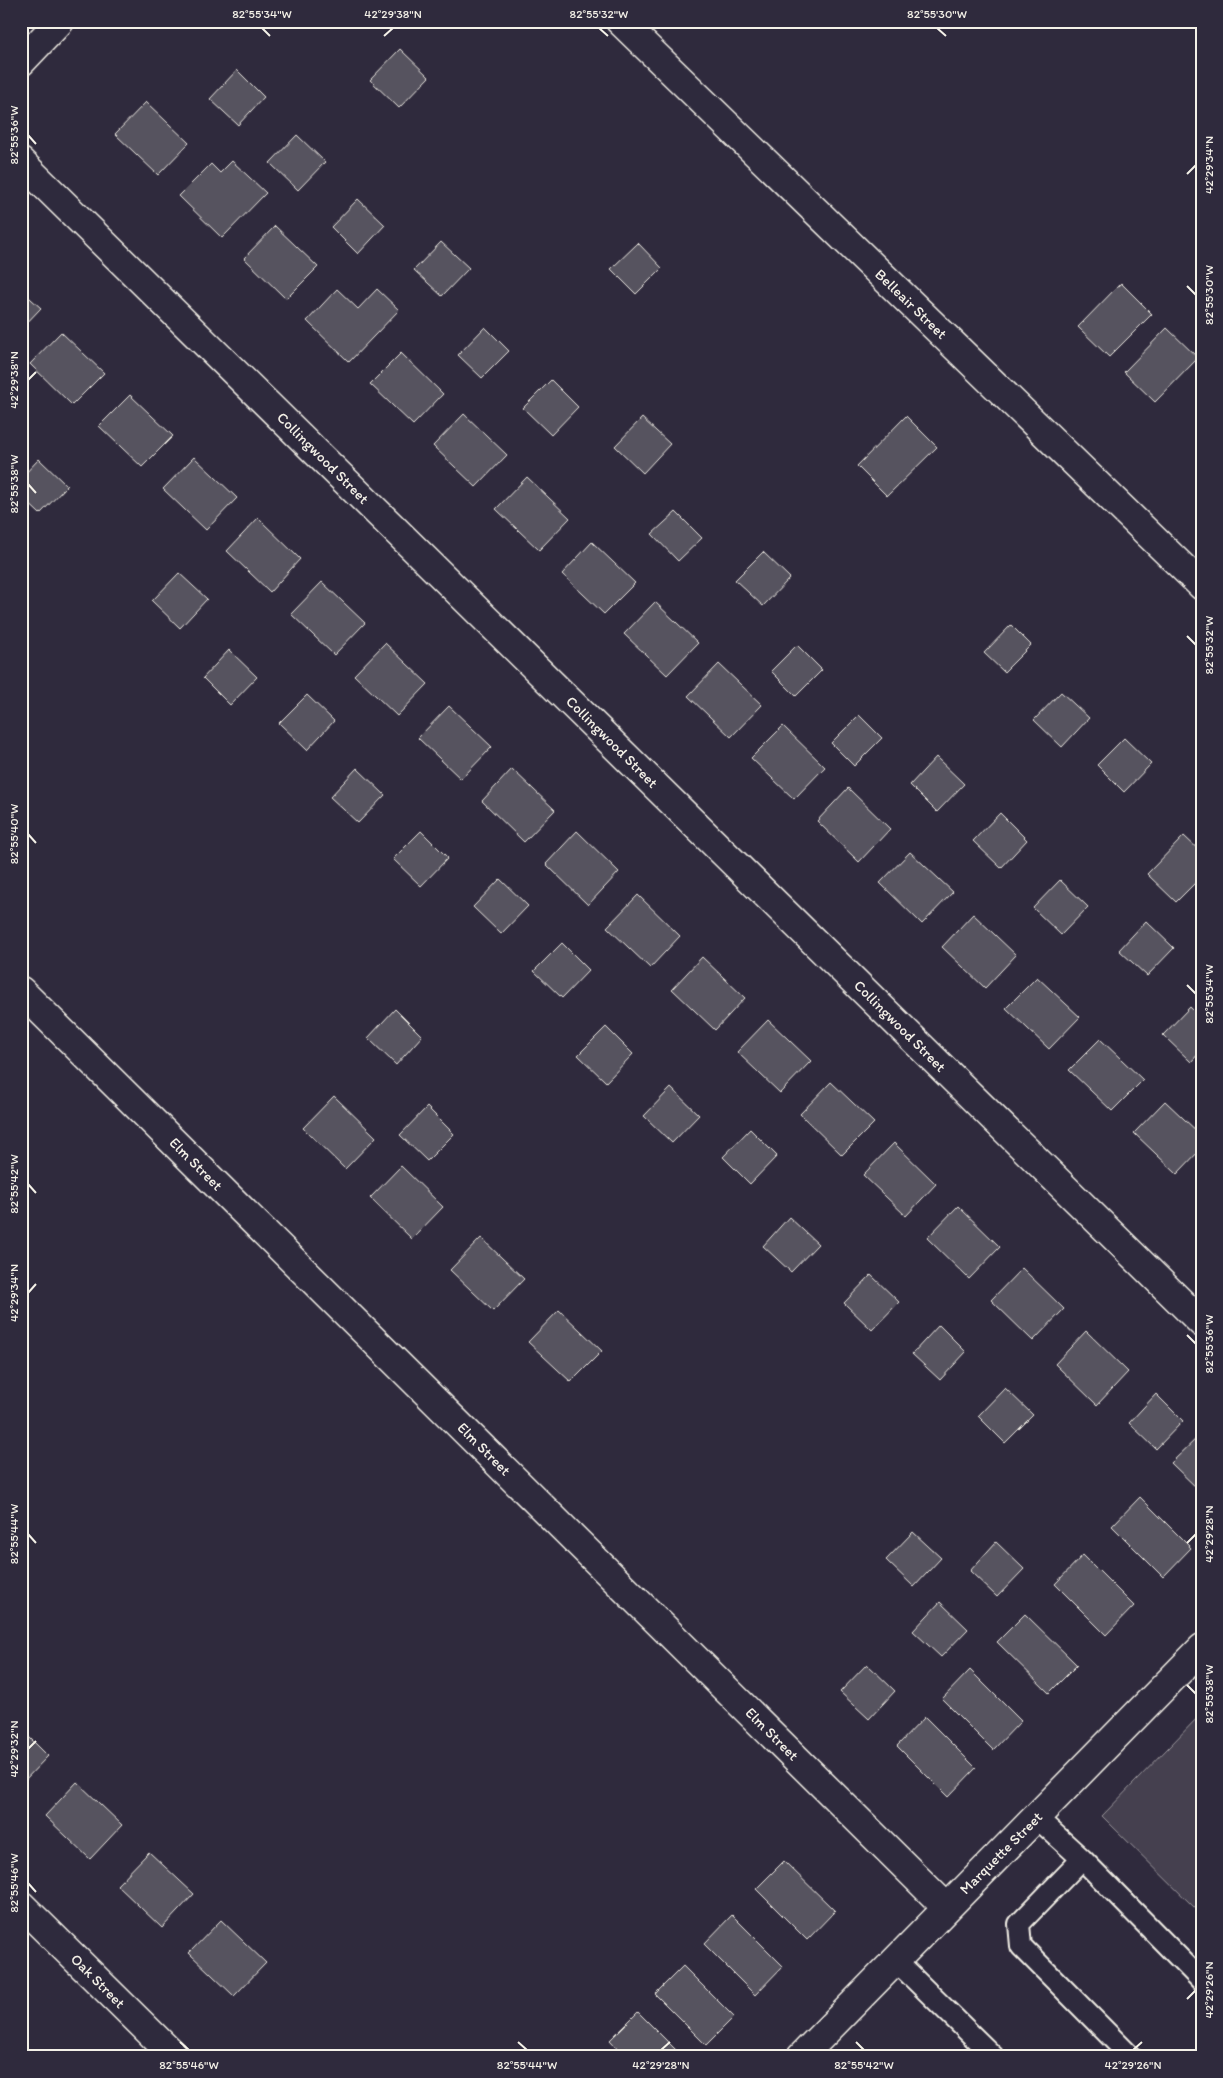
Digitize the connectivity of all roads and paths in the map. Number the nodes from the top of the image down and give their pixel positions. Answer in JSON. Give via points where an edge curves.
{"nodes":[{"id":1,"x":60,"y":21,"type":"edge"},
{"id":2,"x":620,"y":21,"type":"edge"},
{"id":3,"x":21,"y":62,"type":"edge"},
{"id":4,"x":21,"y":162,"type":"edge"},
{"id":5,"x":1202,"y":586,"type":"edge"},
{"id":6,"x":21,"y":991,"type":"edge"},
{"id":7,"x":1202,"y":1323,"type":"edge"},
{"id":8,"x":1202,"y":1648,"type":"edge"},
{"id":9,"x":1036,"y":1818,"type":"junction"},
{"id":10,"x":1082,"y":1859,"type":"junction"},
{"id":11,"x":21,"y":1905,"type":"edge"},
{"id":12,"x":947,"y":1908,"type":"junction"},
{"id":13,"x":896,"y":1961,"type":"junction"},
{"id":14,"x":1202,"y":1981,"type":"edge"},
{"id":15,"x":175,"y":2057,"type":"edge"},
{"id":16,"x":801,"y":2057,"type":"edge"},
{"id":17,"x":994,"y":2057,"type":"edge"},
{"id":18,"x":1131,"y":2057,"type":"edge"}],
"edges":[{"from":1,"to":3,"type":"street"},
{"from":2,"to":5,"type":"street","name":"Belleair Street"},
{"from":4,"to":7,"type":"street","name":"Collingwood Street"},
{"from":6,"to":12,"type":"street","name":"Elm Street"},
{"from":8,"to":9,"type":"street","name":"Marquette Street"},
{"from":9,"to":10,"type":"lane"},
{"from":9,"to":12,"type":"street","name":"Marquette Street"},
{"from":10,"to":14,"type":"lane"},
{"from":10,"to":18,"type":"lane","via":[[1019,1924],[1021,1946]]},
{"from":11,"to":15,"type":"street","name":"Oak Street"},
{"from":12,"to":13,"type":"street","name":"Marquette Street"},
{"from":13,"to":16,"type":"street","name":"Marquette Street"},
{"from":13,"to":17,"type":"lane"}]}
